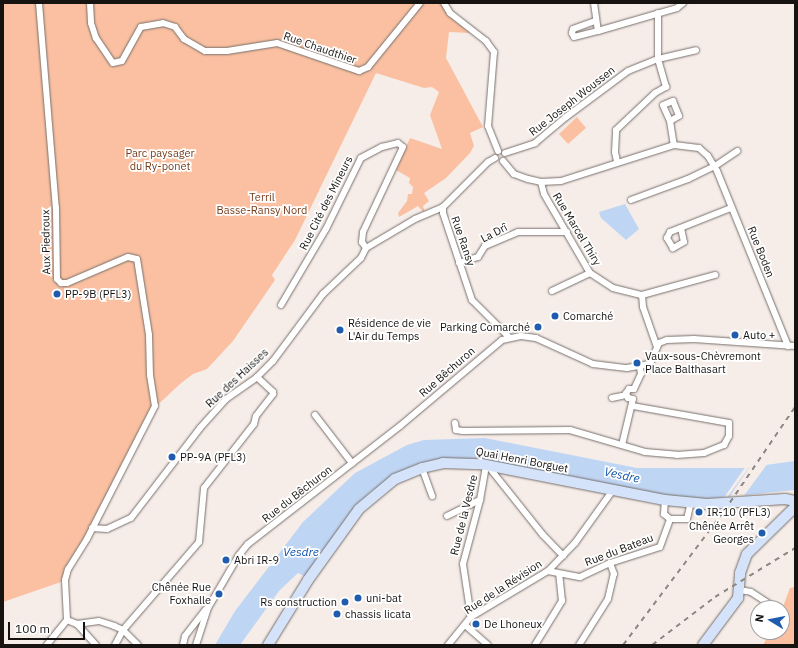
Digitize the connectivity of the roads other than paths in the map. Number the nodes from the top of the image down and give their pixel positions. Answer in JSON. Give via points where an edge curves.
{"nodes":[{"id":1,"x":39,"y":3,"type":"edge"},
{"id":2,"x":90,"y":3,"type":"edge"},
{"id":3,"x":420,"y":3,"type":"edge"},
{"id":4,"x":444,"y":3,"type":"edge"},
{"id":5,"x":594,"y":3,"type":"edge"},
{"id":6,"x":683,"y":3,"type":"edge"},
{"id":7,"x":658,"y":13,"type":"junction"},
{"id":8,"x":595,"y":21,"type":"junction"},
{"id":9,"x":598,"y":31,"type":"junction"},
{"id":10,"x":696,"y":50,"type":"dead end"},
{"id":11,"x":658,"y":60,"type":"junction"},
{"id":12,"x":670,"y":121,"type":"dead end"},
{"id":13,"x":674,"y":145,"type":"junction"},
{"id":14,"x":498,"y":151,"type":"junction"},
{"id":15,"x":737,"y":151,"type":"dead end"},
{"id":16,"x":505,"y":153,"type":"junction"},
{"id":17,"x":496,"y":158,"type":"junction"},
{"id":18,"x":503,"y":161,"type":"junction"},
{"id":19,"x":617,"y":161,"type":"junction"},
{"id":20,"x":715,"y":166,"type":"junction"},
{"id":21,"x":541,"y":182,"type":"junction"},
{"id":22,"x":631,"y":200,"type":"dead end"},
{"id":23,"x":443,"y":208,"type":"junction"},
{"id":24,"x":731,"y":208,"type":"junction"},
{"id":25,"x":681,"y":228,"type":"dead end"},
{"id":26,"x":567,"y":232,"type":"junction"},
{"id":27,"x":366,"y":248,"type":"junction"},
{"id":28,"x":460,"y":263,"type":"junction"},
{"id":29,"x":590,"y":273,"type":"junction"},
{"id":30,"x":715,"y":275,"type":"dead end"},
{"id":31,"x":552,"y":291,"type":"dead end"},
{"id":32,"x":642,"y":295,"type":"junction"},
{"id":33,"x":281,"y":306,"type":"dead end"},
{"id":34,"x":509,"y":337,"type":"junction"},
{"id":35,"x":788,"y":346,"type":"junction"},
{"id":36,"x":795,"y":346,"type":"edge"},
{"id":37,"x":657,"y":347,"type":"junction"},
{"id":38,"x":640,"y":368,"type":"junction"},
{"id":39,"x":257,"y":377,"type":"junction"},
{"id":40,"x":634,"y":388,"type":"junction"},
{"id":41,"x":626,"y":395,"type":"junction"},
{"id":42,"x":612,"y":398,"type":"dead end"},
{"id":43,"x":633,"y":399,"type":"junction"},
{"id":44,"x":633,"y":406,"type":"junction"},
{"id":45,"x":315,"y":415,"type":"dead end"},
{"id":46,"x":456,"y":423,"type":"dead end"},
{"id":47,"x":401,"y":425,"type":"joint"},
{"id":48,"x":622,"y":445,"type":"junction"},
{"id":49,"x":352,"y":463,"type":"junction"},
{"id":50,"x":486,"y":465,"type":"junction"},
{"id":51,"x":422,"y":468,"type":"junction"},
{"id":52,"x":613,"y":490,"type":"junction"},
{"id":53,"x":432,"y":496,"type":"dead end"},
{"id":54,"x":480,"y":500,"type":"junction"},
{"id":55,"x":665,"y":500,"type":"junction"},
{"id":56,"x":790,"y":500,"type":"edge"},
{"id":57,"x":691,"y":502,"type":"junction"},
{"id":58,"x":793,"y":509,"type":"edge"},
{"id":59,"x":447,"y":516,"type":"dead end"},
{"id":60,"x":670,"y":518,"type":"junction"},
{"id":61,"x":92,"y":528,"type":"junction"},
{"id":62,"x":563,"y":556,"type":"junction"},
{"id":63,"x":610,"y":563,"type":"junction"},
{"id":64,"x":548,"y":571,"type":"junction"},
{"id":65,"x":559,"y":574,"type":"junction"},
{"id":66,"x":740,"y":590,"type":"junction"},
{"id":67,"x":762,"y":600,"type":"edge"},
{"id":68,"x":208,"y":608,"type":"junction"},
{"id":69,"x":471,"y":617,"type":"junction"},
{"id":70,"x":67,"y":620,"type":"junction"},
{"id":71,"x":77,"y":624,"type":"junction"},
{"id":72,"x":465,"y":625,"type":"junction"},
{"id":73,"x":123,"y":630,"type":"junction"},
{"id":74,"x":47,"y":645,"type":"edge"},
{"id":75,"x":96,"y":645,"type":"edge"},
{"id":76,"x":115,"y":645,"type":"edge"},
{"id":77,"x":138,"y":645,"type":"edge"},
{"id":78,"x":183,"y":645,"type":"edge"},
{"id":79,"x":196,"y":645,"type":"edge"},
{"id":80,"x":268,"y":645,"type":"edge"},
{"id":81,"x":448,"y":645,"type":"edge"},
{"id":82,"x":488,"y":645,"type":"edge"},
{"id":83,"x":535,"y":645,"type":"edge"},
{"id":84,"x":579,"y":645,"type":"edge"},
{"id":85,"x":703,"y":645,"type":"edge"}],
"edges":[{"from":1,"to":61,"type":"street","name":"Aux Piedroux","via":[[56,208],[56,276],[59,282],[67,283],[128,257],[137,259],[155,396],[155,406]]},
{"from":2,"to":3,"type":"street","name":"Rue Chaudthier","via":[[91,23],[96,38],[113,63],[122,61],[141,27],[163,23],[175,27],[184,39],[205,51],[227,51],[277,43],[358,71],[368,67]]},
{"from":4,"to":14,"type":"street","via":[[450,13],[486,41],[494,52],[488,126]]},
{"from":5,"to":8,"type":"street"},
{"from":6,"to":7,"type":"street","via":[[677,8]]},
{"from":7,"to":9,"type":"street"},
{"from":7,"to":11,"type":"street"},
{"from":8,"to":9,"type":"street"},
{"from":8,"to":9,"type":"street","via":[[573,29],[572,33],[574,37]]},
{"from":10,"to":11,"type":"street","name":"Rue Joseph Woussen"},
{"from":11,"to":16,"type":"street","name":"Rue Joseph Woussen","via":[[628,71],[529,147]]},
{"from":11,"to":19,"type":"street","via":[[666,86],[655,93],[616,130]]},
{"from":12,"to":13,"type":"street"},
{"from":13,"to":19,"type":"street","via":[[625,162]]},
{"from":13,"to":20,"type":"street","via":[[699,148]]},
{"from":14,"to":16,"type":"street"},
{"from":14,"to":17,"type":"street"},
{"from":15,"to":20,"type":"street"},
{"from":16,"to":18,"type":"street","via":[[506,158]]},
{"from":17,"to":18,"type":"street"},
{"from":17,"to":23,"type":"street","name":"Rue Ransy","via":[[488,162]]},
{"from":18,"to":21,"type":"street","via":[[514,174]]},
{"from":19,"to":21,"type":"street","via":[[612,166],[577,178]]},
{"from":20,"to":22,"type":"street","via":[[679,183]]},
{"from":20,"to":24,"type":"street","name":"Rue Boden"},
{"from":21,"to":26,"type":"street","name":"Rue Marcel Thiry","via":[[544,194]]},
{"from":23,"to":27,"type":"street","via":[[415,219]]},
{"from":23,"to":28,"type":"street","name":"Rue Ransy"},
{"from":24,"to":25,"type":"street"},
{"from":24,"to":35,"type":"street","name":"Rue Boden"},
{"from":26,"to":28,"type":"street","name":"La Drî","via":[[518,232],[485,246],[478,257]]},
{"from":26,"to":29,"type":"street","name":"Rue Marcel Thiry"},
{"from":27,"to":33,"type":"street","name":"Rue Cité des Mineurs","via":[[362,242],[363,232],[403,147],[398,144],[382,147],[361,158]]},
{"from":27,"to":39,"type":"street","name":"Rue des Haisses","via":[[361,258],[322,294],[273,361]]},
{"from":28,"to":34,"type":"street","name":"Rue Ransy","via":[[472,300]]},
{"from":29,"to":31,"type":"street"},
{"from":29,"to":32,"type":"street","name":"Rue Marcel Thiry","via":[[613,288]]},
{"from":30,"to":32,"type":"street"},
{"from":32,"to":37,"type":"street","via":[[643,307]]},
{"from":34,"to":38,"type":"street","via":[[536,338],[593,364]]},
{"from":34,"to":47,"type":"street","name":"Rue Bêchuron","via":[[493,345]]},
{"from":35,"to":36,"type":"street"},
{"from":35,"to":37,"type":"street","via":[[690,339],[663,340]]},
{"from":37,"to":38,"type":"street","via":[[654,360]]},
{"from":38,"to":40,"type":"street","via":[[641,374]]},
{"from":39,"to":61,"type":"street","name":"Rue des Haisses","via":[[226,399],[131,518],[107,530]]},
{"from":39,"to":73,"type":"street","via":[[273,394],[256,416],[254,424],[204,488],[199,542]]},
{"from":40,"to":41,"type":"street","via":[[627,390]]},
{"from":40,"to":43,"type":"street","via":[[637,395]]},
{"from":41,"to":42,"type":"street"},
{"from":41,"to":43,"type":"street"},
{"from":43,"to":44,"type":"street"},
{"from":44,"to":48,"type":"street"},
{"from":44,"to":48,"type":"street","via":[[729,423],[729,436],[724,445],[704,453],[677,455],[645,452]]},
{"from":45,"to":49,"type":"street"},
{"from":46,"to":48,"type":"street","via":[[456,430],[463,431],[570,430]]},
{"from":47,"to":49,"type":"street","name":"Rue du Bêchuron"},
{"from":49,"to":68,"type":"street","name":"Rue du Bêchuron","via":[[248,544]]},
{"from":50,"to":51,"type":"main road","name":"Quai Henri Borguet","via":[[443,463]]},
{"from":50,"to":52,"type":"main road","name":"Quai Henri Borguet"},
{"from":50,"to":54,"type":"street","name":"Rue de la Vesdre"},
{"from":50,"to":62,"type":"street","via":[[543,536]]},
{"from":51,"to":53,"type":"street"},
{"from":51,"to":80,"type":"main road","name":"Quai Henri Borguet","via":[[395,479],[359,509],[308,580]]},
{"from":52,"to":55,"type":"main road","name":"Quai Henri Borguet"},
{"from":52,"to":62,"type":"street","name":"Rue de la Révision"},
{"from":54,"to":59,"type":"street"},
{"from":54,"to":69,"type":"street","name":"Rue de la Vesdre","via":[[463,564]]},
{"from":55,"to":57,"type":"main road","name":"Quai Henri Borguet"},
{"from":55,"to":60,"type":"street","via":[[664,514]]},
{"from":56,"to":57,"type":"main road","name":"Quai Henri Borguet"},
{"from":56,"to":58,"type":"main road","name":"Quai Henri Borguet"},
{"from":57,"to":60,"type":"street","via":[[687,519]]},
{"from":58,"to":66,"type":"main road","via":[[747,554],[740,574]]},
{"from":60,"to":63,"type":"street","name":"Rue du Bateau","via":[[660,547]]},
{"from":61,"to":70,"type":"street","via":[[66,578]]},
{"from":62,"to":64,"type":"street","name":"Rue de la Révision"},
{"from":63,"to":65,"type":"street","name":"Rue du Bateau","via":[[580,577]]},
{"from":63,"to":84,"type":"street","via":[[614,574],[608,598]]},
{"from":64,"to":65,"type":"street"},
{"from":64,"to":69,"type":"street","name":"Rue de la Révision"},
{"from":65,"to":83,"type":"street","via":[[562,602]]},
{"from":66,"to":67,"type":"street","via":[[751,592]]},
{"from":66,"to":85,"type":"main road","via":[[738,598]]},
{"from":68,"to":78,"type":"street","via":[[201,613],[185,636]]},
{"from":68,"to":79,"type":"street"},
{"from":69,"to":72,"type":"street","name":"Rue de la Révision"},
{"from":70,"to":71,"type":"street"},
{"from":70,"to":74,"type":"street"},
{"from":71,"to":73,"type":"street","via":[[99,622]]},
{"from":71,"to":75,"type":"street"},
{"from":72,"to":81,"type":"street","name":"Rue de la Révision"},
{"from":72,"to":82,"type":"street"},
{"from":73,"to":76,"type":"street"},
{"from":73,"to":77,"type":"street"}]}
